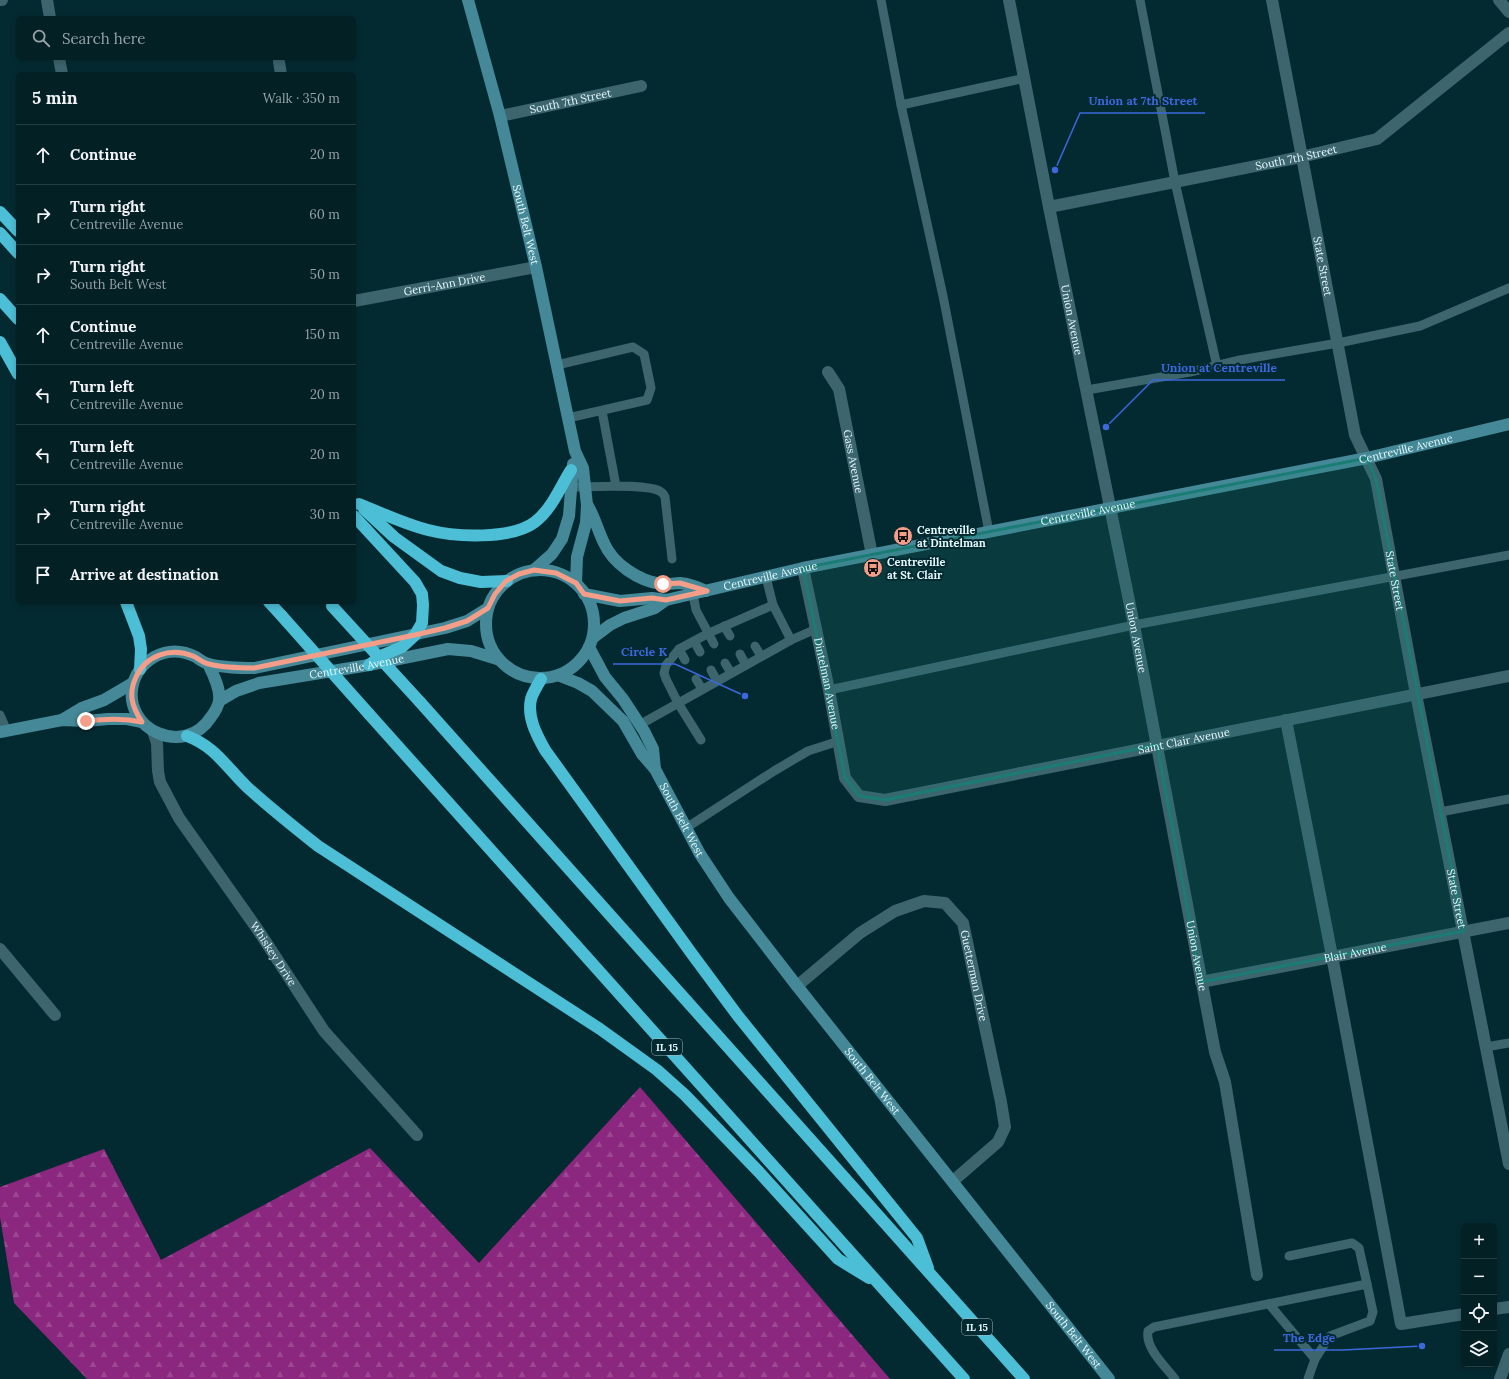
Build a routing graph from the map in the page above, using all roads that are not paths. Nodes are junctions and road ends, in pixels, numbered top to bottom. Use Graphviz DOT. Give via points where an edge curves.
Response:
graph roads {
  1 [pos="47,0"];
  2 [pos="468,0"];
  3 [pos="881,0"];
  4 [pos="1009,0"];
  5 [pos="1140,0"];
  6 [pos="1272,0"];
  7 [pos="1499,0"];
  8 [pos="1509,12"];
  9 [pos="50,16"];
  10 [pos="1509,33"];
  11 [pos="59,60"];
  12 [pos="62,72"];
  13 [pos="1025,78"];
  14 [pos="641,86"];
  15 [pos="901,104"];
  16 [pos="500,116"];
  17 [pos="1301,157"];
  18 [pos="1176,182"];
  19 [pos="1049,207"];
  20 [pos="0,212"];
  21 [pos="16,229"];
  22 [pos="0,233"];
  23 [pos="16,251"];
  24 [pos="536,267"];
  25 [pos="1509,288"];
  26 [pos="0,299"];
  27 [pos="356,301"];
  28 [pos="16,317"];
  29 [pos="0,342"];
  30 [pos="1338,343"];
  31 [pos="557,365"];
  32 [pos="1216,366"];
  33 [pos="16,370"];
  34 [pos="828,372"];
  35 [pos="1087,390"];
  36 [pos="602,410"];
  37 [pos="568,418"];
  38 [pos="1509,424"];
  39 [pos="575,451"];
  40 [pos="1366,458"];
  41 [pos="572,470"];
  42 [pos="616,486"];
  43 [pos="572,487"];
  44 [pos="586,487"];
  45 [pos="357,501"];
  46 [pos="587,505"];
  47 [pos="1110,508"];
  48 [pos="356,518"];
  49 [pos="989,532"];
  50 [pos="872,555"];
  51 [pos="1509,555"];
  52 [pos="672,559"];
  53 [pos="803,568"];
  54 [pos="534,570"];
  55 [pos="1394,576"];
  56 [pos="766,577"];
  57 [pos="506,581"];
  58 [pos="576,583"];
  59 [pos="707,591"];
  60 [pos="584,594"];
  61 [pos="693,594"];
  62 [pos="666,600"];
  63 [pos="127,604"];
  64 [pos="271,604"];
  65 [pos="330,604"];
  66 [pos="773,605"];
  67 [pos="488,608"];
  68 [pos="1134,625"];
  69 [pos="724,626"];
  70 [pos="816,629"];
  71 [pos="709,633"];
  72 [pos="415,635"];
  73 [pos="730,636"];
  74 [pos="791,640"];
  75 [pos="694,641"];
  76 [pos="591,642"];
  77 [pos="714,644"];
  78 [pos="755,646"];
  79 [pos="679,649"];
  80 [pos="700,652"];
  81 [pos="740,654"];
  82 [pos="761,656"];
  83 [pos="497,659"];
  84 [pos="685,660"];
  85 [pos="725,663"];
  86 [pos="208,664"];
  87 [pos="369,665"];
  88 [pos="746,665"];
  89 [pos="140,668"];
  90 [pos="711,670"];
  91 [pos="731,673"];
  92 [pos="560,676"];
  93 [pos="1509,676"];
  94 [pos="541,679"];
  95 [pos="696,679"];
  96 [pos="717,681"];
  97 [pos="133,683"];
  98 [pos="702,689"];
  99 [pos="829,690"];
  100 [pos="1416,694"];
  101 [pos="219,701"];
  102 [pos="678,703"];
  103 [pos="0,715"];
  104 [pos="62,720"];
  105 [pos="1286,720"];
  106 [pos="142,722"];
  107 [pos="641,724"];
  108 [pos="153,731"];
  109 [pos="3,732"];
  110 [pos="187,736"];
  111 [pos="174,737"];
  112 [pos="701,740"];
  113 [pos="839,742"];
  114 [pos="1157,745"];
  115 [pos="158,756"];
  116 [pos="655,769"];
  117 [pos="859,796"];
  118 [pos="1509,799"];
  119 [pos="1440,812"];
  120 [pos="686,828"];
  121 [pos="1509,923"];
  122 [pos="1464,931"];
  123 [pos="0,949"];
  124 [pos="1332,956"];
  125 [pos="1201,982"];
  126 [pos="797,986"];
  127 [pos="55,1015"];
  128 [pos="1509,1043"];
  129 [pos="1486,1048"];
  130 [pos="417,1135"];
  131 [pos="1509,1164"];
  132 [pos="953,1181"];
  133 [pos="1289,1256"];
  134 [pos="930,1274"];
  135 [pos="1257,1275"];
  136 [pos="1367,1284"];
  137 [pos="881,1286"];
  138 [pos="1269,1304"];
  139 [pos="1509,1307"];
  140 [pos="1497,1309"];
  141 [pos="1461,1314"];
  142 [pos="1509,1354"];
  143 [pos="1315,1359"];
  144 [pos="964,1379"];
  145 [pos="1024,1379"];
  146 [pos="1109,1379"];
  147 [pos="1175,1379"];
  148 [pos="1308,1379"];
  149 [pos="1500,1379"];
  1 -- 9 [label="street"];
  2 -- 16 [label="main road, South Belt West"];
  3 -- 15 [label="lane"];
  4 -- 13 [label="street, Union Avenue"];
  5 -- 18 [label="lane"];
  6 -- 17 [label="street, State Street"];
  7 -- 8 [label="street"];
  10 -- 17 [label="street, South 7th Street" via="1377,139"];
  11 -- 12 [label="street"];
  13 -- 15 [label="lane"];
  13 -- 19 [label="street, Union Avenue"];
  14 -- 16 [label="street, South 7th Street"];
  15 -- 49 [label="lane" via="944,296"];
  16 -- 24 [label="main road, South Belt West"];
  17 -- 18 [label="street, South 7th Street"];
  17 -- 30 [label="street, State Street"];
  18 -- 19 [label="street, South 7th Street"];
  18 -- 32 [label="lane"];
  19 -- 35 [label="street, Union Avenue"];
  20 -- 21 [label="highway"];
  22 -- 23 [label="highway"];
  24 -- 27 [label="street, Gerri-Ann Drive"];
  24 -- 31 [label="main road, South Belt West"];
  25 -- 30 [label="lane" via="1420,326"];
  26 -- 28 [label="highway"];
  29 -- 33 [label="highway"];
  30 -- 32 [label="lane"];
  30 -- 40 [label="street, State Street" via="1355,435"];
  31 -- 36 [label="lane" via="633,347 644,354 651,388 647,400"];
  31 -- 37 [label="main road, South Belt West"];
  32 -- 35 [label="lane"];
  34 -- 50 [label="street, Gass Avenue" via="839,389"];
  35 -- 47 [label="street, Union Avenue"];
  36 -- 37 [label="lane"];
  36 -- 42 [label="lane"];
  37 -- 39 [label="main road, South Belt West"];
  38 -- 40 [label="main road, Centreville Avenue"];
  39 -- 41 [label="main road, South Belt West"];
  39 -- 44 [label="main road, South Belt West" via="583,468"];
  40 -- 47 [label="main road, Centreville Avenue"];
  40 -- 55 [label="street, State Street" via="1376,479"];
  41 -- 43 [label="main road, South Belt West"];
  41 -- 45 [label="highway" via="549,506 535,522 514,532 495,535 459,535 428,530 402,522"];
  42 -- 44 [label="lane"];
  42 -- 52 [label="lane" via="653,488 665,497"];
  43 -- 44 [label="lane"];
  43 -- 54 [label="main road, South Belt West" via="569,516 562,539 552,554"];
  44 -- 46 [label="main road, South Belt West"];
  45 -- 57 [label="highway" via="394,537 441,571 481,582"];
  46 -- 58 [label="main road, South Belt West" via="586,523 577,557"];
  46 -- 59 [label="main road" via="604,544 620,564 631,572 653,582 680,583"];
  47 -- 49 [label="main road, Centreville Avenue"];
  47 -- 68 [label="street, Union Avenue"];
  48 -- 72 [label="highway" via="405,569 422,594 422,623"];
  49 -- 50 [label="main road, Centreville Avenue"];
  50 -- 53 [label="main road, Centreville Avenue"];
  51 -- 55 [label="lane"];
  53 -- 56 [label="main road, Centreville Avenue"];
  53 -- 70 [label="street, Dintelman Avenue"];
  54 -- 57 [label="main road, South Belt West"];
  54 -- 58 [label="main road, South Belt West" via="556,573"];
  55 -- 68 [label="lane"];
  55 -- 100 [label="street, State Street"];
  56 -- 59 [label="main road, Centreville Avenue"];
  56 -- 66 [label="lane"];
  57 -- 67 [label="main road, South Belt West"];
  58 -- 60 [label="main road, South Belt West"];
  59 -- 61 [label="main road, Centreville Avenue"];
  60 -- 62 [label="main road, Centreville Avenue" via="620,601 652,598"];
  60 -- 76 [label="main road, South Belt West" via="594,616"];
  61 -- 62 [label="main road, Centreville Avenue"];
  61 -- 71 [label="lane" via="696,610"];
  62 -- 76 [label="main road, Centreville Avenue" via="655,608 610,625"];
  63 -- 89 [label="highway" via="139,636"];
  64 -- 137 [label="highway, IL 15, bridge"];
  65 -- 134 [label="highway, IL 15, bridge"];
  66 -- 69 [label="lane" via="743,623"];
  66 -- 74 [label="lane"];
  67 -- 72 [label="main road, Centreville Avenue" via="467,621"];
  67 -- 83 [label="main road, South Belt West" via="485,626 489,643"];
  68 -- 99 [label="lane"];
  68 -- 114 [label="street, Union Avenue"];
  69 -- 71 [label="lane"];
  69 -- 73 [label="lane"];
  70 -- 74 [label="lane"];
  70 -- 99 [label="street, Dintelman Avenue"];
  71 -- 75 [label="lane"];
  71 -- 77 [label="lane"];
  72 -- 86 [label="main road, Centreville Avenue" via="254,668"];
  72 -- 87 [label="highway" via="402,647 383,655"];
  74 -- 82 [label="lane"];
  75 -- 79 [label="lane"];
  75 -- 80 [label="lane"];
  76 -- 92 [label="main road, South Belt West" via="577,664"];
  76 -- 107 [label="main road, South Belt West" via="605,677"];
  78 -- 82 [label="lane"];
  79 -- 84 [label="lane"];
  79 -- 102 [label="lane" via="666,665 664,673"];
  81 -- 88 [label="lane"];
  82 -- 88 [label="lane"];
  83 -- 87 [label="main road, Centreville Avenue" via="471,651 448,649"];
  83 -- 94 [label="main road, South Belt West" via="516,673"];
  85 -- 91 [label="lane"];
  86 -- 89 [label="main road, Centreville Avenue" via="194,656 179,652 164,653 150,659"];
  86 -- 101 [label="main road" via="217,682"];
  87 -- 101 [label="main road, Centreville Avenue" via="259,683 236,691"];
  88 -- 91 [label="lane"];
  89 -- 97 [label="main road, Centreville Avenue"];
  90 -- 96 [label="lane"];
  91 -- 96 [label="lane"];
  92 -- 94 [label="main road, South Belt West"];
  92 -- 116 [label="main road, South Belt West" via="592,691 610,707 623,721 642,754"];
  93 -- 100 [label="street, Saint Clair Avenue"];
  94 -- 134 [label="highway" via="530,708 532,723 545,750 738,1016 916,1238"];
  95 -- 98 [label="lane"];
  96 -- 98 [label="lane"];
  97 -- 104 [label="main road"];
  97 -- 106 [label="main road, Centreville Avenue" via="134,710"];
  98 -- 102 [label="lane"];
  99 -- 113 [label="street, Dintelman Avenue"];
  100 -- 105 [label="street, Saint Clair Avenue"];
  100 -- 119 [label="street, State Street"];
  101 -- 110 [label="main road, Centreville Avenue" via="207,724"];
  102 -- 107 [label="lane"];
  102 -- 112 [label="lane"];
  103 -- 109 [label="lane"];
  104 -- 106 [label="main road" via="86,721 108,718"];
  104 -- 109 [label="main road"];
  105 -- 114 [label="street, Saint Clair Avenue"];
  105 -- 124 [label="street"];
  106 -- 108 [label="main road, Centreville Avenue"];
  107 -- 116 [label="main road, South Belt West" via="652,748"];
  108 -- 111 [label="main road, Centreville Avenue"];
  108 -- 115 [label="street, Whiskey Drive"];
  110 -- 111 [label="main road, Centreville Avenue"];
  110 -- 137 [label="highway" via="210,747 246,786 318,846 600,1029 656,1070 685,1095 838,1259"];
  111 -- 115 [label="street" via="164,745"];
  113 -- 117 [label="street, Dintelman Avenue" via="845,778"];
  113 -- 120 [label="lane" via="808,751 774,770"];
  114 -- 117 [label="street, Saint Clair Avenue" via="885,800"];
  114 -- 125 [label="street, Union Avenue"];
  115 -- 130 [label="street, Whiskey Drive" via="160,782 179,818 258,930 324,1031"];
  116 -- 120 [label="main road, South Belt West"];
  118 -- 119 [label="lane"];
  119 -- 122 [label="street, State Street"];
  120 -- 126 [label="main road, South Belt West" via="729,898"];
  121 -- 122 [label="street, Blair Avenue"];
  122 -- 124 [label="street, Blair Avenue"];
  122 -- 129 [label="street, State Street"];
  123 -- 127 [label="street"];
  124 -- 125 [label="street, Blair Avenue"];
  124 -- 141 [label="street" via="1401,1324"];
  125 -- 135 [label="street, Union Avenue" via="1215,1052 1225,1082"];
  126 -- 132 [label="main road, South Belt West"];
  126 -- 132 [label="street, Guetterman Drive" via="860,933 895,911 924,902 945,903 963,923 1005,1127 998,1142"];
  128 -- 129 [label="lane"];
  129 -- 131 [label="street, State Street"];
  132 -- 146 [label="main road, South Belt West"];
  133 -- 136 [label="lane" via="1352,1243 1360,1248"];
  134 -- 145 [label="highway, IL 15"];
  136 -- 138 [label="lane"];
  136 -- 143 [label="lane" via="1373,1312 1370,1321 1330,1336"];
  137 -- 144 [label="highway, IL 15"];
  138 -- 143 [label="lane"];
  138 -- 147 [label="lane" via="1154,1327 1148,1331 1149,1346"];
  139 -- 140 [label="street"];
  142 -- 149 [label="street"];
  143 -- 148 [label="lane"];
}
